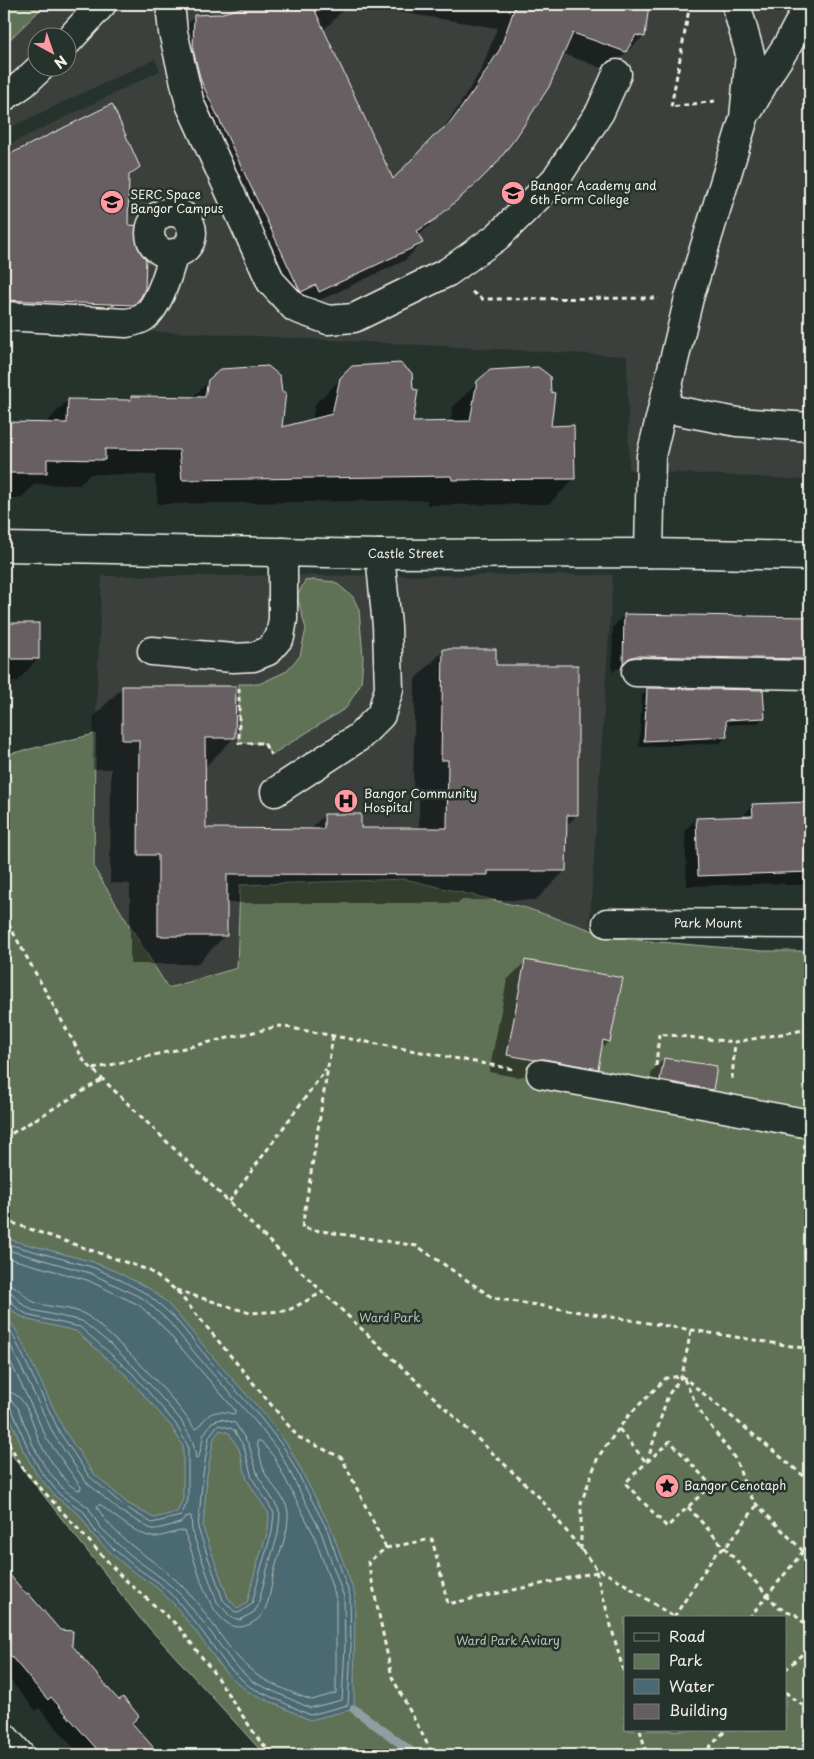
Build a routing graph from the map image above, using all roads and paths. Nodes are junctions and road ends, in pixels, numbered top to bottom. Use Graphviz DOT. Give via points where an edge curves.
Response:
graph roads {
  1 [pos="102,4"];
  2 [pos="170,4"];
  3 [pos="690,4"];
  4 [pos="736,4"];
  5 [pos="809,4"];
  6 [pos="78,31"];
  7 [pos="617,74"];
  8 [pos="29,78"];
  9 [pos="4,97"];
  10 [pos="745,108"];
  11 [pos="174,253"];
  12 [pos="448,272"];
  13 [pos="689,298"];
  14 [pos="4,316"];
  15 [pos="662,408"];
  16 [pos="810,427"];
  17 [pos="4,547"];
  18 [pos="283,552"];
  19 [pos="649,553"];
  20 [pos="380,554"];
  21 [pos="810,556"];
  22 [pos="152,651"];
  23 [pos="233,658"];
  24 [pos="636,672"];
  25 [pos="810,675"];
  26 [pos="270,755"];
  27 [pos="275,792"];
  28 [pos="4,916"];
  29 [pos="607,923"];
  30 [pos="810,924"];
  31 [pos="810,1029"];
  32 [pos="333,1036"];
  33 [pos="735,1042"];
  34 [pos="328,1068"];
  35 [pos="93,1069"];
  36 [pos="541,1074"];
  37 [pos="103,1079"];
  38 [pos="652,1095"];
  39 [pos="729,1109"];
  40 [pos="810,1124"];
  41 [pos="4,1138"];
  42 [pos="229,1202"];
  43 [pos="4,1220"];
  44 [pos="176,1290"];
  45 [pos="322,1292"];
  46 [pos="691,1330"];
  47 [pos="810,1349"];
  48 [pos="682,1376"];
  49 [pos="619,1429"];
  50 [pos="4,1435"];
  51 [pos="647,1462"];
  52 [pos="810,1480"];
  53 [pos="757,1505"];
  54 [pos="688,1507"];
  55 [pos="810,1543"];
  56 [pos="726,1547"];
  57 [pos="386,1548"];
  58 [pos="581,1550"];
  59 [pos="803,1551"];
  60 [pos="596,1570"];
  61 [pos="768,1594"];
  62 [pos="672,1616"];
  63 [pos="675,1616"];
  64 [pos="750,1616"];
  65 [pos="810,1629"];
  66 [pos="810,1647"];
  67 [pos="786,1669"];
  68 [pos="624,1673"];
  69 [pos="786,1693"];
  70 [pos="810,1710"];
  71 [pos="641,1732"];
  72 [pos="724,1732"];
  73 [pos="4,1737"];
  74 [pos="20,1755"];
  75 [pos="276,1755"];
  76 [pos="440,1755"];
  77 [pos="647,1755"];
  78 [pos="702,1755"];
  1 -- 6 [label="street"];
  2 -- 12 [label="street" via="173,32 190,104 271,282 295,308 328,320 354,318"];
  3 -- 10 [label="path" via="671,107"];
  4 -- 10 [label="street" via="750,54"];
  5 -- 10 [label="street" via="788,44"];
  7 -- 12 [label="street" via="600,112 555,180 498,237"];
  8 -- 9 [label="street"];
  10 -- 13 [label="street"];
  11 -- 14 [label="street" via="152,310 142,319 126,324"];
  12 -- 13 [label="path" via="482,299"];
  13 -- 15 [label="street"];
  15 -- 16 [label="street" via="738,422"];
  15 -- 19 [label="street" via="651,456"];
  17 -- 18 [label="street, Castle Street"];
  18 -- 20 [label="street, Castle Street"];
  18 -- 23 [label="street" via="280,636 268,651 253,657"];
  19 -- 20 [label="street, Castle Street"];
  19 -- 21 [label="street, Castle Street"];
  20 -- 27 [label="street" via="389,689 381,715 359,737"];
  22 -- 23 [label="street"];
  23 -- 26 [label="path" via="239,684 239,743 264,742"];
  24 -- 25 [label="street"];
  28 -- 35 [label="path" via="84,1061"];
  29 -- 30 [label="street, Park Mount"];
  31 -- 33 [label="path"];
  32 -- 34 [label="path"];
  32 -- 35 [label="path" via="280,1026"];
  32 -- 36 [label="path"];
  33 -- 38 [label="path" via="659,1034"];
  33 -- 39 [label="path"];
  34 -- 42 [label="path"];
  34 -- 46 [label="path" via="302,1228 417,1246 493,1298"];
  35 -- 37 [label="path"];
  36 -- 38 [label="street"];
  37 -- 41 [label="path"];
  37 -- 42 [label="path"];
  38 -- 39 [label="street"];
  39 -- 40 [label="street"];
  42 -- 45 [label="path"];
  43 -- 44 [label="path" via="148,1270"];
  44 -- 45 [label="path" via="250,1313 287,1311"];
  44 -- 57 [label="path" via="298,1437 342,1458"];
  45 -- 58 [label="path" via="540,1498"];
  46 -- 47 [label="path"];
  46 -- 48 [label="path"];
  48 -- 49 [label="path" via="666,1378"];
  48 -- 51 [label="path" via="668,1395"];
  48 -- 52 [label="path"];
  48 -- 53 [label="path" via="700,1412 736,1460 747,1491"];
  49 -- 51 [label="path"];
  49 -- 58 [label="path" via="598,1457 581,1503"];
  50 -- 75 [label="path" via="24,1470 122,1578 178,1626 261,1743"];
  51 -- 54 [label="path" via="625,1483 667,1527"];
  51 -- 54 [label="path" via="670,1441 711,1485"];
  53 -- 56 [label="path"];
  53 -- 59 [label="path"];
  54 -- 56 [label="path"];
  55 -- 59 [label="path"];
  56 -- 61 [label="path"];
  56 -- 63 [label="path" via="716,1553"];
  57 -- 60 [label="path" via="432,1539 448,1604"];
  57 -- 76 [label="path" via="368,1562 392,1677 430,1748"];
  58 -- 60 [label="path"];
  59 -- 61 [label="path"];
  60 -- 62 [label="path" via="620,1581"];
  60 -- 68 [label="path"];
  61 -- 64 [label="path"];
  61 -- 65 [label="path" via="779,1608 795,1614"];
  66 -- 67 [label="path"];
  69 -- 70 [label="path"];
  71 -- 77 [label="path"];
  72 -- 78 [label="path"];
  73 -- 74 [label="street"];
}
